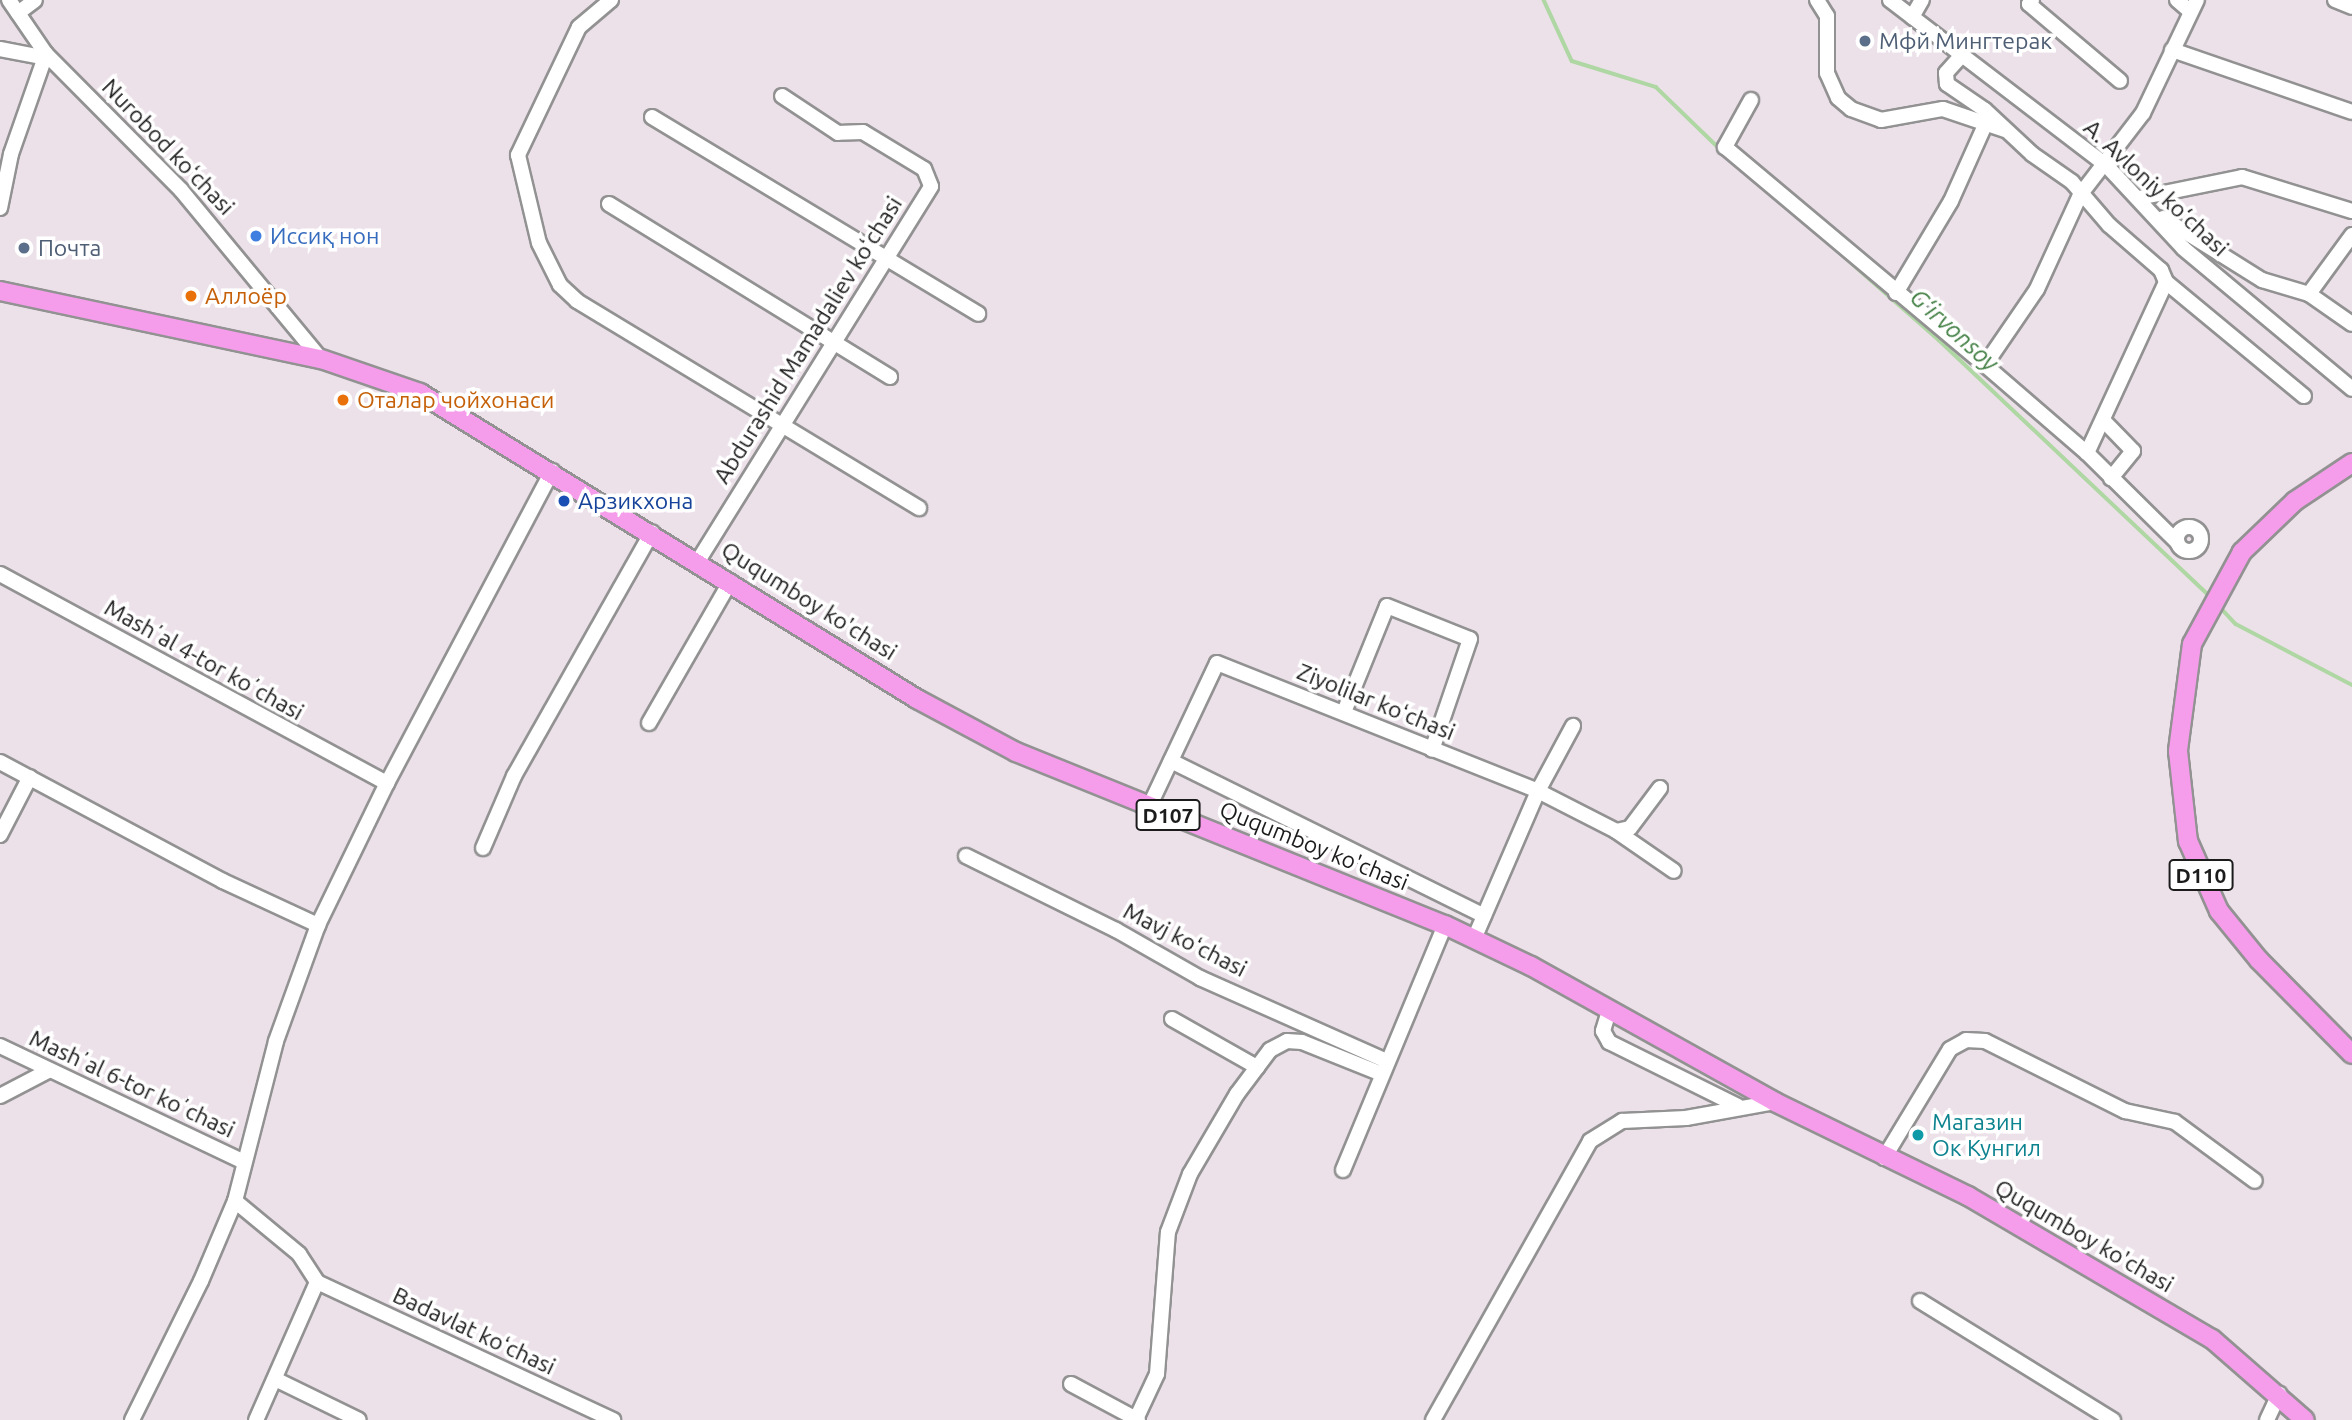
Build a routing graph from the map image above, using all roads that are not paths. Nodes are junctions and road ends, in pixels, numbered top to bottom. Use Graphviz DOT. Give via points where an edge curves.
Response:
graph roads {
  1 [pos="9,0"];
  2 [pos="35,0"];
  3 [pos="611,0"];
  4 [pos="1817,0"];
  5 [pos="1890,0"];
  6 [pos="1922,0"];
  7 [pos="2177,0"];
  8 [pos="2335,0"];
  9 [pos="2028,1"];
  10 [pos="2194,6"];
  11 [pos="2352,7"];
  12 [pos="18,13"];
  13 [pos="1912,17"];
  14 [pos="0,49"];
  15 [pos="2172,50"];
  16 [pos="44,55"];
  17 [pos="1962,55"];
  18 [pos="2120,81"];
  19 [pos="782,96"];
  20 [pos="1751,100"];
  21 [pos="2352,112"];
  22 [pos="652,117"];
  23 [pos="1985,125"];
  24 [pos="2007,130"];
  25 [pos="6,153"];
  26 [pos="2106,164"];
  27 [pos="2080,195"];
  28 [pos="2139,198"];
  29 [pos="608,204"];
  30 [pos="0,208"];
  31 [pos="2352,211"];
  32 [pos="2151,212"];
  33 [pos="2352,235"];
  34 [pos="884,257"];
  35 [pos="2166,282"];
  36 [pos="0,291"];
  37 [pos="1896,293"];
  38 [pos="2309,293"];
  39 [pos="978,314"];
  40 [pos="2352,324"];
  41 [pos="832,342"];
  42 [pos="321,359"];
  43 [pos="1985,365"];
  44 [pos="890,377"];
  45 [pos="2352,390"];
  46 [pos="2304,396"];
  47 [pos="2103,420"];
  48 [pos="782,426"];
  49 [pos="2087,453"];
  50 [pos="2352,463"];
  51 [pos="552,471"];
  52 [pos="2111,478"];
  53 [pos="919,508"];
  54 [pos="652,532"];
  55 [pos="2177,542"];
  56 [pos="698,561"];
  57 [pos="0,574"];
  58 [pos="730,582"];
  59 [pos="1344,712"];
  60 [pos="649,723"];
  61 [pos="1573,726"];
  62 [pos="1432,750"];
  63 [pos="1171,761"];
  64 [pos="0,762"];
  65 [pos="30,777"];
  66 [pos="387,783"];
  67 [pos="1660,788"];
  68 [pos="1538,791"];
  69 [pos="1149,807"];
  70 [pos="1616,831"];
  71 [pos="0,835"];
  72 [pos="483,848"];
  73 [pos="966,856"];
  74 [pos="1674,871"];
  75 [pos="1484,916"];
  76 [pos="318,925"];
  77 [pos="1445,925"];
  78 [pos="1474,939"];
  79 [pos="1609,1011"];
  80 [pos="1172,1019"];
  81 [pos="0,1046"];
  82 [pos="2352,1054"];
  83 [pos="1257,1067"];
  84 [pos="1384,1068"];
  85 [pos="48,1071"];
  86 [pos="0,1096"];
  87 [pos="1775,1102"];
  88 [pos="1738,1106"];
  89 [pos="1884,1158"];
  90 [pos="244,1162"];
  91 [pos="1343,1170"];
  92 [pos="2255,1181"];
  93 [pos="235,1200"];
  94 [pos="317,1282"];
  95 [pos="1920,1301"];
  96 [pos="275,1379"];
  97 [pos="1071,1384"];
  98 [pos="2278,1394"];
  99 [pos="1137,1419"];
  100 [pos="131,1420"];
  101 [pos="256,1420"];
  102 [pos="359,1420"];
  103 [pos="612,1420"];
  104 [pos="1433,1420"];
  105 [pos="2113,1420"];
  106 [pos="2267,1420"];
  107 [pos="2305,1420"];
  1 -- 12 [label="street, Nurobod koʻchasi"];
  2 -- 12 [label="street"];
  3 -- 48 [label="street" via="579,27 518,155 539,243 560,285 577,301"];
  4 -- 23 [label="street" via="1827,16 1827,74 1843,103 1881,120 1943,108"];
  5 -- 13 [label="street, A. Avloniy ko‘chasi"];
  6 -- 13 [label="street"];
  7 -- 10 [label="street"];
  8 -- 11 [label="street"];
  9 -- 18 [label="street"];
  10 -- 15 [label="street"];
  12 -- 16 [label="street, Nurobod koʻchasi"];
  13 -- 17 [label="street, A. Avloniy ko‘chasi"];
  14 -- 16 [label="street"];
  15 -- 21 [label="street"];
  15 -- 26 [label="street" via="2143,113"];
  16 -- 25 [label="street"];
  16 -- 42 [label="street, Nurobod koʻchasi" via="181,190"];
  17 -- 24 [label="street" via="1946,73 1945,82"];
  17 -- 26 [label="street, A. Avloniy ko‘chasi"];
  19 -- 34 [label="street, Abdurashid Mamadaliev koʻchasi" via="838,133 863,132 924,169 930,178 931,186"];
  20 -- 37 [label="street" via="1725,147"];
  22 -- 34 [label="street"];
  23 -- 24 [label="street"];
  23 -- 37 [label="street" via="1951,201"];
  24 -- 27 [label="street" via="2072,182"];
  25 -- 30 [label="street"];
  26 -- 27 [label="street"];
  26 -- 28 [label="street, A. Avloniy ko‘chasi"];
  27 -- 35 [label="street" via="2161,270"];
  27 -- 43 [label="street" via="2037,289"];
  28 -- 31 [label="street" via="2242,177"];
  28 -- 32 [label="street, A. Avloniy ko‘chasi"];
  29 -- 41 [label="street"];
  32 -- 38 [label="street" via="2262,280"];
  32 -- 45 [label="street, A. Avloniy ko‘chasi" via="2183,248"];
  33 -- 38 [label="street"];
  34 -- 39 [label="street"];
  34 -- 41 [label="street, Abdurashid Mamadaliev koʻchasi"];
  35 -- 46 [label="street"];
  35 -- 47 [label="street"];
  36 -- 42 [label="main road, Ququmboy ko'chasi / D107"];
  37 -- 43 [label="street"];
  38 -- 40 [label="street"];
  41 -- 44 [label="street"];
  41 -- 48 [label="street, Abdurashid Mamadaliev koʻchasi"];
  42 -- 51 [label="main road, Ququmboy ko'chasi / D107" via="421,393"];
  43 -- 49 [label="street"];
  47 -- 49 [label="street"];
  47 -- 52 [label="street" via="2133,451"];
  48 -- 53 [label="street"];
  48 -- 56 [label="street, Abdurashid Mamadaliev koʻchasi"];
  49 -- 52 [label="street"];
  50 -- 82 [label="main road, D110" via="2295,501 2242,552 2192,644 2178,751 2180,805 2193,858 2219,911 2247,947"];
  51 -- 54 [label="main road, Ququmboy ko'chasi / D107"];
  51 -- 66 [label="street"];
  52 -- 55 [label="street"];
  54 -- 56 [label="main road, Ququmboy ko'chasi / D107"];
  54 -- 72 [label="street" via="514,776"];
  56 -- 58 [label="main road, Ququmboy ko'chasi / D107"];
  57 -- 66 [label="street, Mashʼal 4-tor koʼchasi"];
  58 -- 60 [label="street"];
  58 -- 69 [label="main road, Ququmboy ko'chasi / D107" via="930,706 1016,752"];
  59 -- 62 [label="street, Ziyolilar koʻchasi"];
  59 -- 62 [label="street" via="1387,606 1469,639"];
  59 -- 63 [label="street, Ziyolilar koʻchasi" via="1217,663"];
  61 -- 68 [label="street"];
  62 -- 68 [label="street, Ziyolilar koʻchasi"];
  63 -- 69 [label="street"];
  63 -- 75 [label="street"];
  64 -- 65 [label="street"];
  65 -- 71 [label="street"];
  65 -- 76 [label="street" via="223,881"];
  66 -- 76 [label="street"];
  67 -- 70 [label="street" via="1630,828"];
  68 -- 70 [label="street, Ziyolilar koʻchasi"];
  68 -- 75 [label="street"];
  69 -- 77 [label="main road, Ququmboy ko'chasi / D107"];
  70 -- 74 [label="street, Ziyolilar koʻchasi"];
  73 -- 84 [label="street, Mavj koʻchasi"];
  75 -- 78 [label="street"];
  76 -- 90 [label="street" via="276,1041"];
  77 -- 78 [label="main road, Ququmboy ko'chasi / D107"];
  77 -- 84 [label="street"];
  78 -- 79 [label="main road, Ququmboy ko'chasi / D107"];
  79 -- 87 [label="main road, Ququmboy ko'chasi / D107"];
  79 -- 88 [label="street" via="1603,1031 1636,1065"];
  80 -- 83 [label="street"];
  81 -- 85 [label="street, Mashʼal 6-tor koʼchasi"];
  83 -- 84 [label="street" via="1277,1045 1294,1041"];
  83 -- 99 [label="street" via="1190,1174 1166,1245 1157,1374"];
  84 -- 91 [label="street"];
  85 -- 86 [label="street"];
  85 -- 90 [label="street, Mashʼal 6-tor koʼchasi"];
  87 -- 88 [label="street"];
  87 -- 89 [label="main road, Ququmboy ko'chasi / D107"];
  88 -- 104 [label="street" via="1686,1118 1622,1121 1590,1141"];
  89 -- 92 [label="street" via="1950,1049 1966,1040 1985,1041 2125,1111 2175,1122"];
  89 -- 98 [label="main road, Ququmboy ko'chasi / D107" via="1968,1196 2212,1339"];
  90 -- 93 [label="street"];
  93 -- 94 [label="street" via="299,1254"];
  93 -- 100 [label="street" via="201,1281"];
  94 -- 96 [label="street"];
  94 -- 103 [label="street, Badavlat koʻchasi"];
  95 -- 105 [label="street"];
  96 -- 101 [label="street"];
  96 -- 102 [label="street"];
  97 -- 99 [label="street"];
  98 -- 106 [label="street"];
  98 -- 107 [label="main road, Ququmboy ko'chasi / D107"];
}
